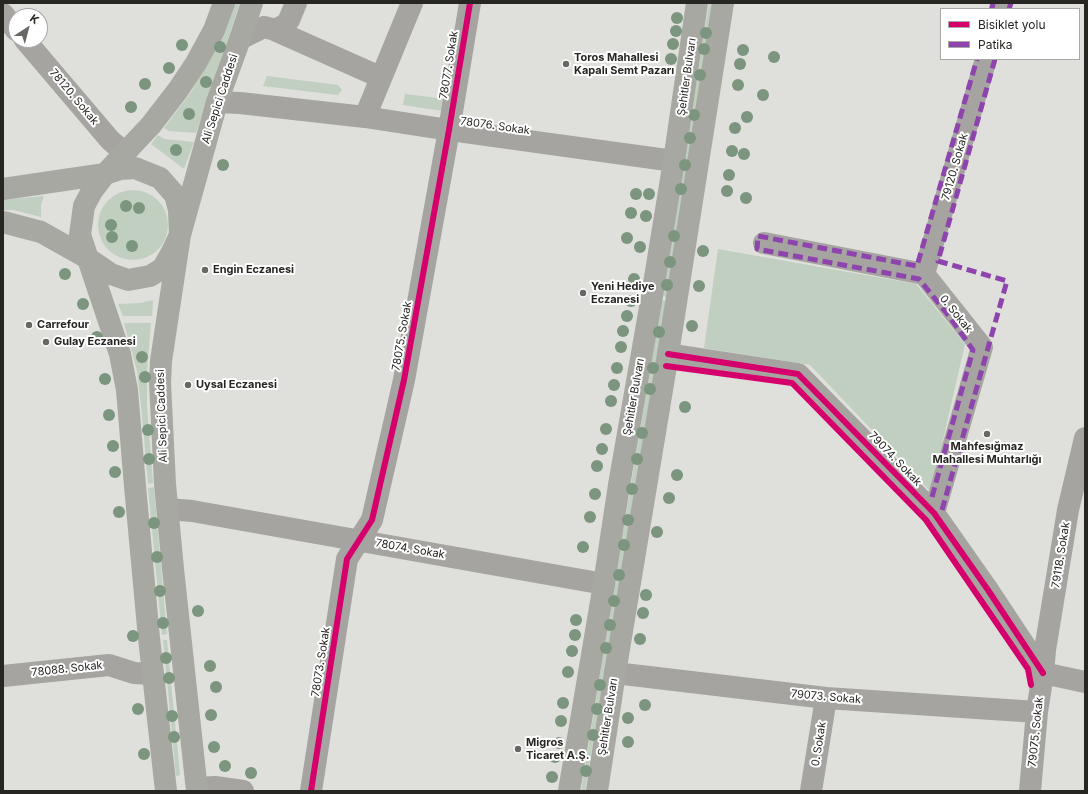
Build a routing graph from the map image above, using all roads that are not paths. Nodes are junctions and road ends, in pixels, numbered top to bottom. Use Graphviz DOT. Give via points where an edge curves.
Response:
graph roads {
  1 [pos="224,3"];
  2 [pos="252,3"];
  3 [pos="296,3"];
  4 [pos="412,3"];
  5 [pos="470,3"];
  6 [pos="697,3"];
  7 [pos="723,3"];
  8 [pos="272,29"];
  9 [pos="240,39"];
  10 [pos="32,48"];
  11 [pos="986,60"];
  12 [pos="380,77"];
  13 [pos="217,102"];
  14 [pos="365,117"];
  15 [pos="449,130"];
  16 [pos="125,153"];
  17 [pos="674,161"];
  18 [pos="105,174"];
  19 [pos="3,189"];
  20 [pos="3,222"];
  21 [pos="180,235"];
  22 [pos="764,243"];
  23 [pos="89,259"];
  24 [pos="924,274"];
  25 [pos="668,354"];
  26 [pos="1085,438"];
  27 [pos="168,510"];
  28 [pos="1076,510"];
  29 [pos="934,513"];
  30 [pos="359,540"];
  31 [pos="604,584"];
  32 [pos="615,673"];
  33 [pos="1043,673"];
  34 [pos="153,674"];
  35 [pos="3,676"];
  36 [pos="1085,682"];
  37 [pos="826,698"];
  38 [pos="1037,712"];
  39 [pos="197,790"];
  40 [pos="166,791"];
  41 [pos="243,791"];
  42 [pos="311,791"];
  43 [pos="570,791"];
  44 [pos="597,791"];
  45 [pos="811,791"];
  46 [pos="1030,791"];
  1 -- 16 [label="main road" via="214,30 196,63 152,125"];
  2 -- 9 [label="main road, Ali Sepici Caddesi"];
  3 -- 8 [label="street" via="286,24"];
  4 -- 12 [label="street"];
  5 -- 15 [label="street, 78077. Sokak"];
  6 -- 17 [label="main road, Şehitler Bulvarı"];
  7 -- 25 [label="main road, Şehitler Bulvarı"];
  8 -- 9 [label="street" via="264,27"];
  8 -- 12 [label="street"];
  9 -- 13 [label="main road, Ali Sepici Caddesi"];
  10 -- 16 [label="street, 78120. Sokak" via="110,140"];
  11 -- 24 [label="street, 79120. Sokak"];
  12 -- 14 [label="street"];
  13 -- 14 [label="street, 78076. Sokak"];
  13 -- 21 [label="main road, Ali Sepici Caddesi"];
  14 -- 15 [label="street, 78076. Sokak"];
  15 -- 17 [label="street, 78076. Sokak"];
  15 -- 30 [label="street, 78075. Sokak" via="404,380 372,520"];
  16 -- 18 [label="main road"];
  17 -- 31 [label="main road, Şehitler Bulvarı"];
  18 -- 19 [label="main road"];
  18 -- 21 [label="main road" via="135,168 160,178 175,195 179,210"];
  18 -- 23 [label="main road" via="84,206 80,235"];
  20 -- 23 [label="main road" via="41,232"];
  21 -- 23 [label="main road" via="163,268 150,276 128,280 111,274"];
  21 -- 27 [label="main road, Ali Sepici Caddesi" via="160,383"];
  22 -- 24 [label="street"];
  23 -- 34 [label="main road" via="120,354 127,390"];
  24 -- 29 [label="street, 0. Sokak" via="982,347"];
  25 -- 29 [label="street, 79074. Sokak" via="798,374"];
  25 -- 32 [label="main road, Şehitler Bulvarı"];
  26 -- 28 [label="street, 79118. Sokak"];
  27 -- 30 [label="street, 78074. Sokak" via="192,511"];
  27 -- 39 [label="main road, Ali Sepici Caddesi" via="172,569"];
  28 -- 33 [label="street, 79118. Sokak" via="1045,650"];
  29 -- 33 [label="street, 79074. Sokak"];
  30 -- 31 [label="street, 78074. Sokak"];
  30 -- 42 [label="street, 78073. Sokak" via="348,560"];
  31 -- 43 [label="main road, Şehitler Bulvarı"];
  32 -- 37 [label="street, 79073. Sokak"];
  32 -- 44 [label="main road, Şehitler Bulvarı"];
  33 -- 36 [label="street"];
  33 -- 38 [label="street, 79075. Sokak"];
  34 -- 35 [label="street, 78088. Sokak" via="134,673 109,665"];
  34 -- 40 [label="main road"];
  37 -- 38 [label="street, 79073. Sokak"];
  37 -- 45 [label="street, 0. Sokak"];
  38 -- 46 [label="street, 79075. Sokak"];
  39 -- 41 [label="street" via="215,787"];
}
